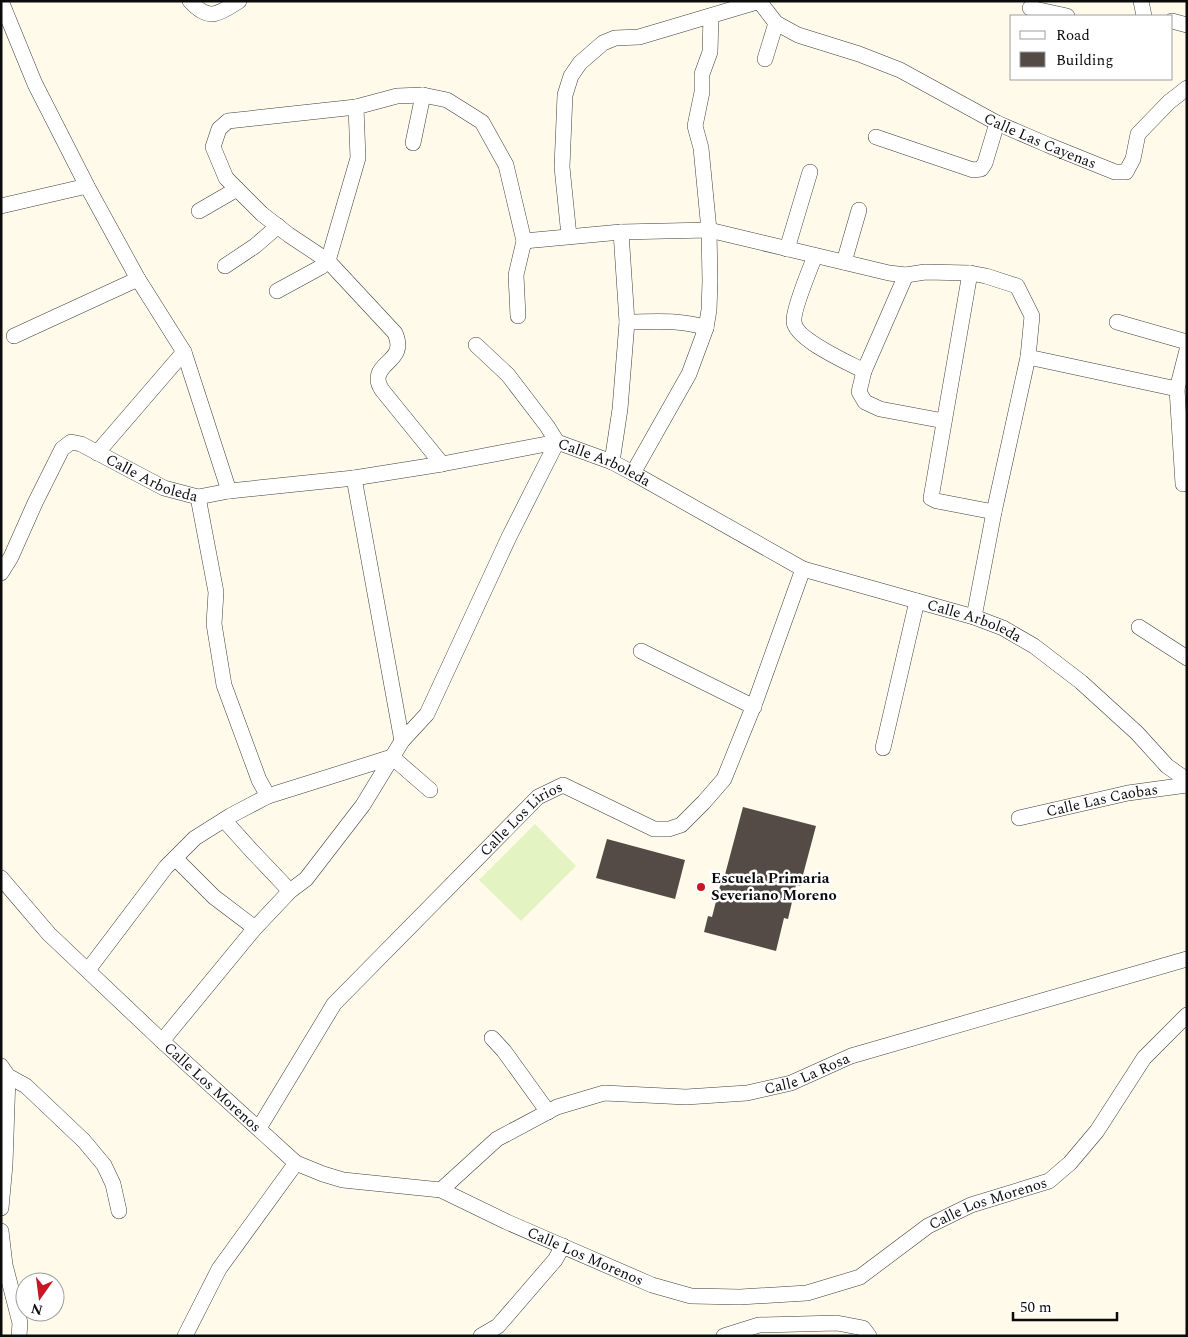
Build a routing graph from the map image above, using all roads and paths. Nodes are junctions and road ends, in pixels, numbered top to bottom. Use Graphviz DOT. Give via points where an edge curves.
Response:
graph roads {
  1 [pos="1,1"];
  2 [pos="190,1"];
  3 [pos="239,1"];
  4 [pos="760,1"];
  5 [pos="1141,1"];
  6 [pos="1030,8"];
  7 [pos="1062,15"];
  8 [pos="1144,15"];
  9 [pos="710,16"];
  10 [pos="776,22"];
  11 [pos="765,59"];
  12 [pos="1187,88"];
  13 [pos="423,95"];
  14 [pos="356,107"];
  15 [pos="997,123"];
  16 [pos="876,137"];
  17 [pos="413,143"];
  18 [pos="810,172"];
  19 [pos="87,186"];
  20 [pos="237,189"];
  21 [pos="1,206"];
  22 [pos="859,210"];
  23 [pos="199,211"];
  24 [pos="278,226"];
  25 [pos="709,230"];
  26 [pos="621,232"];
  27 [pos="569,236"];
  28 [pos="524,241"];
  29 [pos="788,249"];
  30 [pos="815,256"];
  31 [pos="328,261"];
  32 [pos="844,262"];
  33 [pos="226,266"];
  34 [pos="970,273"];
  35 [pos="906,275"];
  36 [pos="138,279"];
  37 [pos="277,291"];
  38 [pos="518,316"];
  39 [pos="626,322"];
  40 [pos="1117,322"];
  41 [pos="706,328"];
  42 [pos="14,336"];
  43 [pos="1187,342"];
  44 [pos="476,345"];
  45 [pos="1187,350"];
  46 [pos="184,352"];
  47 [pos="1028,356"];
  48 [pos="864,371"];
  49 [pos="1177,390"];
  50 [pos="944,421"];
  51 [pos="557,442"];
  52 [pos="98,453"];
  53 [pos="612,462"];
  54 [pos="442,464"];
  55 [pos="633,473"];
  56 [pos="354,478"];
  57 [pos="1183,484"];
  58 [pos="229,491"];
  59 [pos="198,497"];
  60 [pos="994,512"];
  61 [pos="803,569"];
  62 [pos="1,573"];
  63 [pos="917,600"];
  64 [pos="974,616"];
  65 [pos="1139,627"];
  66 [pos="641,651"];
  67 [pos="1187,658"];
  68 [pos="754,707"];
  69 [pos="402,741"];
  70 [pos="883,748"];
  71 [pos="392,757"];
  72 [pos="1187,780"];
  73 [pos="1187,784"];
  74 [pos="430,790"];
  75 [pos="268,796"];
  76 [pos="1018,818"];
  77 [pos="224,820"];
  78 [pos="175,858"];
  79 [pos="1,878"];
  80 [pos="290,891"];
  81 [pos="255,928"];
  82 [pos="1187,960"];
  83 [pos="88,970"];
  84 [pos="1187,1015"];
  85 [pos="492,1038"];
  86 [pos="162,1041"];
  87 [pos="5,1071"];
  88 [pos="548,1112"];
  89 [pos="259,1128"];
  90 [pos="296,1163"];
  91 [pos="441,1190"];
  92 [pos="1,1208"];
  93 [pos="119,1211"];
  94 [pos="1,1231"];
  95 [pos="564,1246"];
  96 [pos="487,1334"];
  97 [pos="19,1336"];
  98 [pos="185,1336"];
  99 [pos="724,1336"];
  100 [pos="869,1336"];
  1 -- 19 [label="street" via="35,84"];
  2 -- 3 [label="street" via="204,14 218,14"];
  4 -- 9 [label="street"];
  4 -- 10 [label="street"];
  5 -- 8 [label="street"];
  6 -- 7 [label="street"];
  9 -- 25 [label="street" via="710,52 702,74 695,126 702,148"];
  9 -- 27 [label="street" via="639,37 615,38 580,62 571,76 565,95 562,167"];
  10 -- 11 [label="street"];
  10 -- 15 [label="street, Calle Las Cayenas" via="798,35 900,70"];
  12 -- 15 [label="street, Calle Las Cayenas" via="1138,134 1133,159 1126,172 1115,172"];
  13 -- 14 [label="street" via="397,96"];
  13 -- 17 [label="street"];
  13 -- 28 [label="street" via="447,100 482,122 506,165"];
  14 -- 20 [label="street" via="228,121 219,129 212,147 226,178"];
  14 -- 31 [label="street" via="358,158"];
  15 -- 16 [label="street" via="981,170"];
  18 -- 29 [label="street"];
  19 -- 21 [label="street"];
  19 -- 36 [label="street"];
  20 -- 23 [label="street"];
  20 -- 24 [label="street"];
  22 -- 32 [label="street"];
  24 -- 31 [label="street"];
  24 -- 33 [label="street"];
  25 -- 26 [label="street"];
  25 -- 29 [label="street"];
  25 -- 41 [label="street" via="710,300"];
  26 -- 27 [label="street"];
  26 -- 39 [label="street"];
  27 -- 28 [label="street"];
  28 -- 38 [label="street" via="516,275"];
  29 -- 30 [label="street"];
  30 -- 32 [label="street"];
  30 -- 48 [label="street" via="797,306 794,322 797,331 810,342"];
  31 -- 37 [label="street"];
  31 -- 54 [label="street" via="395,333 399,342 396,352 379,373 377,381"];
  32 -- 35 [label="street"];
  34 -- 35 [label="street"];
  34 -- 47 [label="street" via="1018,286 1032,316"];
  34 -- 50 [label="street"];
  35 -- 48 [label="street"];
  36 -- 42 [label="street"];
  36 -- 46 [label="street"];
  39 -- 41 [label="street" via="692,323"];
  39 -- 53 [label="street" via="620,409"];
  40 -- 43 [label="street"];
  41 -- 55 [label="street" via="689,374"];
  44 -- 51 [label="street" via="508,375"];
  45 -- 49 [label="street"];
  46 -- 52 [label="street"];
  46 -- 58 [label="street"];
  47 -- 49 [label="street"];
  47 -- 60 [label="street"];
  48 -- 50 [label="street" via="858,392 865,402 880,409"];
  49 -- 57 [label="street"];
  50 -- 60 [label="street" via="931,498"];
  51 -- 53 [label="street, Calle Arboleda"];
  51 -- 54 [label="street, Calle Arboleda"];
  51 -- 69 [label="street" via="427,714"];
  52 -- 59 [label="street, Calle Arboleda" via="164,488"];
  52 -- 62 [label="street, Calle Arboleda" via="71,442 62,449"];
  53 -- 55 [label="street, Calle Arboleda"];
  54 -- 56 [label="street, Calle Arboleda"];
  55 -- 61 [label="street, Calle Arboleda"];
  56 -- 58 [label="street, Calle Arboleda"];
  56 -- 69 [label="street"];
  58 -- 59 [label="street, Calle Arboleda"];
  59 -- 75 [label="street" via="216,592 214,624 224,684 259,780"];
  60 -- 64 [label="street"];
  61 -- 63 [label="street, Calle Arboleda"];
  61 -- 68 [label="street, Calle Los Lirios"];
  63 -- 64 [label="street, Calle Arboleda"];
  63 -- 70 [label="street"];
  64 -- 72 [label="street, Calle Arboleda" via="1034,646 1081,682 1137,733 1167,766"];
  65 -- 67 [label="street"];
  66 -- 68 [label="street"];
  68 -- 89 [label="street, Calle Los Lirios" via="724,779 681,824 669,829 654,828 563,785 538,797 334,1004"];
  69 -- 71 [label="street"];
  71 -- 74 [label="street"];
  71 -- 75 [label="street"];
  71 -- 80 [label="street" via="351,820 306,879"];
  73 -- 76 [label="street, Calle Las Caobas" via="1128,793"];
  75 -- 77 [label="street"];
  77 -- 78 [label="street" via="195,838"];
  77 -- 80 [label="street"];
  78 -- 81 [label="street" via="214,897"];
  78 -- 83 [label="street"];
  79 -- 83 [label="street, Calle Los Morenos" via="49,934"];
  80 -- 81 [label="street"];
  81 -- 86 [label="street"];
  82 -- 88 [label="street, Calle La Rosa" via="851,1056 791,1083 747,1093 686,1098 604,1093"];
  83 -- 86 [label="street, Calle Los Morenos"];
  84 -- 95 [label="street, Calle Los Morenos" via="1144,1058 1097,1131 1070,1163 1049,1181 971,1205 928,1226 860,1277 807,1293 691,1296 652,1285"];
  85 -- 88 [label="street"];
  86 -- 89 [label="street, Calle Los Morenos"];
  87 -- 92 [label="street" via="5,1165"];
  87 -- 93 [label="street" via="26,1086 104,1165 113,1184"];
  88 -- 91 [label="street, Calle La Rosa" via="497,1139"];
  89 -- 90 [label="street, Calle Los Morenos"];
  90 -- 91 [label="street, Calle Los Morenos" via="343,1180"];
  90 -- 98 [label="street" via="219,1269"];
  91 -- 95 [label="street, Calle Los Morenos"];
  94 -- 97 [label="street" via="5,1265 20,1323"];
  95 -- 96 [label="street" via="498,1326"];
  99 -- 100 [label="street" via="759,1325 837,1323 863,1328"];
}
